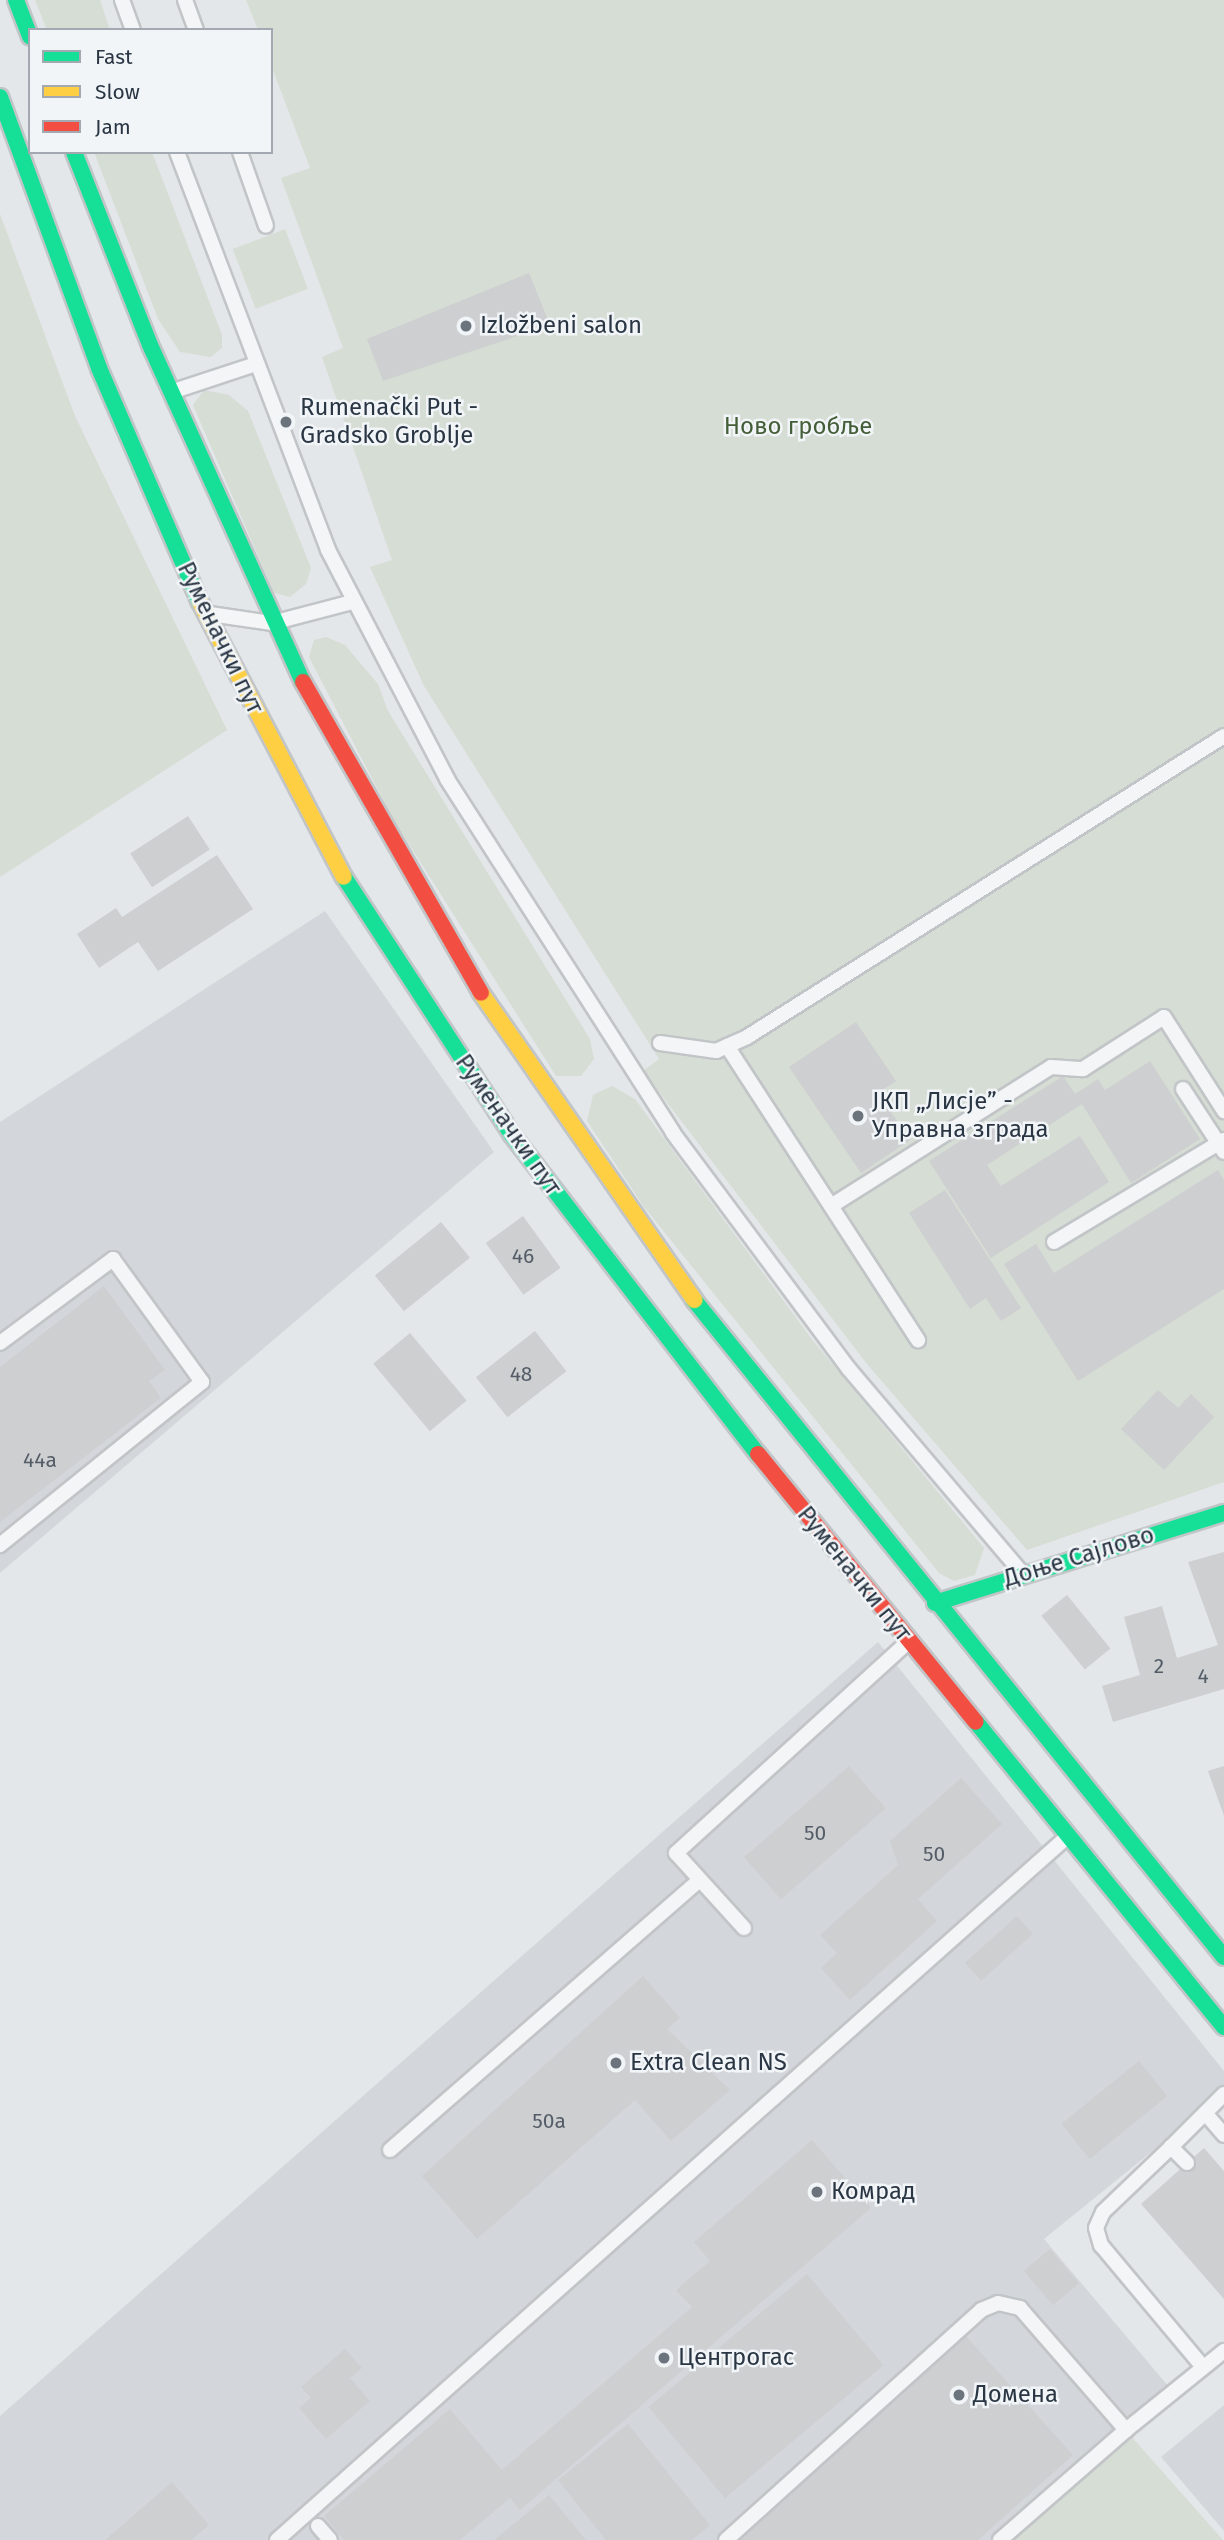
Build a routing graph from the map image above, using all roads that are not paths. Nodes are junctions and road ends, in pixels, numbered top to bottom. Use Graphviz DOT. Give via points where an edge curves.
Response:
graph roads {
  1 [pos="16,0"];
  2 [pos="122,0"];
  3 [pos="185,0"];
  4 [pos="132,28"];
  5 [pos="195,28"];
  6 [pos="28,32"];
  7 [pos="0,97"];
  8 [pos="75,154"];
  9 [pos="178,154"];
  10 [pos="241,154"];
  11 [pos="266,226"];
  12 [pos="256,364"];
  13 [pos="170,392"];
  14 [pos="352,602"];
  15 [pos="205,613"];
  16 [pos="272,623"];
  17 [pos="1224,736"];
  18 [pos="660,1043"];
  19 [pos="727,1046"];
  20 [pos="1183,1089"];
  21 [pos="1224,1111"];
  22 [pos="1222,1145"];
  23 [pos="831,1206"];
  24 [pos="1054,1242"];
  25 [pos="918,1340"];
  26 [pos="0,1343"];
  27 [pos="1224,1513"];
  28 [pos="0,1545"];
  29 [pos="1023,1574"];
  30 [pos="935,1603"];
  31 [pos="909,1642"];
  32 [pos="1069,1835"];
  33 [pos="701,1880"];
  34 [pos="744,1928"];
  35 [pos="1224,1957"];
  36 [pos="1224,2027"];
  37 [pos="1224,2094"];
  38 [pos="1205,2113"];
  39 [pos="1224,2135"];
  40 [pos="1171,2147"];
  41 [pos="390,2150"];
  42 [pos="1186,2163"];
  43 [pos="1224,2351"];
  44 [pos="1203,2367"];
  45 [pos="1126,2430"];
  46 [pos="318,2526"];
  47 [pos="277,2540"];
  48 [pos="330,2540"];
  49 [pos="726,2540"];
  50 [pos="1000,2540"];
  1 -- 6 [label="main road"];
  2 -- 4 [label="lane"];
  3 -- 5 [label="lane"];
  7 -- 15 [label="main road, Руменачки пут" via="99,368"];
  8 -- 13 [label="main road, Руменачки пут"];
  9 -- 12 [label="lane"];
  10 -- 11 [label="lane"];
  12 -- 13 [label="lane"];
  12 -- 14 [label="lane"];
  13 -- 16 [label="main road, Руменачки пут"];
  14 -- 16 [label="lane"];
  14 -- 29 [label="lane" via="447,779 673,1133 849,1369"];
  15 -- 16 [label="lane"];
  15 -- 31 [label="main road, Руменачки пут" via="340,871 512,1135 682,1360"];
  16 -- 30 [label="main road, Руменачки пут" via="384,836 555,1105 732,1350"];
  17 -- 19 [label="lane"];
  18 -- 19 [label="lane"];
  19 -- 23 [label="lane"];
  20 -- 22 [label="lane"];
  21 -- 23 [label="lane" via="1164,1017 1083,1069 1051,1067"];
  22 -- 24 [label="lane"];
  23 -- 25 [label="lane"];
  26 -- 28 [label="lane" via="113,1259 202,1381"];
  27 -- 29 [label="main road, Доње Сајлово"];
  29 -- 30 [label="main road, Доње Сајлово"];
  30 -- 35 [label="main road, Руменачки пут"];
  31 -- 32 [label="main road, Руменачки пут"];
  31 -- 33 [label="lane" via="676,1853"];
  32 -- 36 [label="main road, Руменачки пут"];
  32 -- 47 [label="lane"];
  33 -- 34 [label="lane"];
  33 -- 41 [label="lane"];
  37 -- 38 [label="lane"];
  38 -- 39 [label="lane"];
  38 -- 40 [label="lane"];
  40 -- 42 [label="lane"];
  40 -- 44 [label="lane" via="1103,2212 1096,2228 1101,2245"];
  43 -- 44 [label="lane"];
  44 -- 45 [label="lane"];
  45 -- 49 [label="lane" via="1020,2308 998,2303 981,2310"];
  45 -- 50 [label="lane"];
  46 -- 48 [label="lane"];
}
